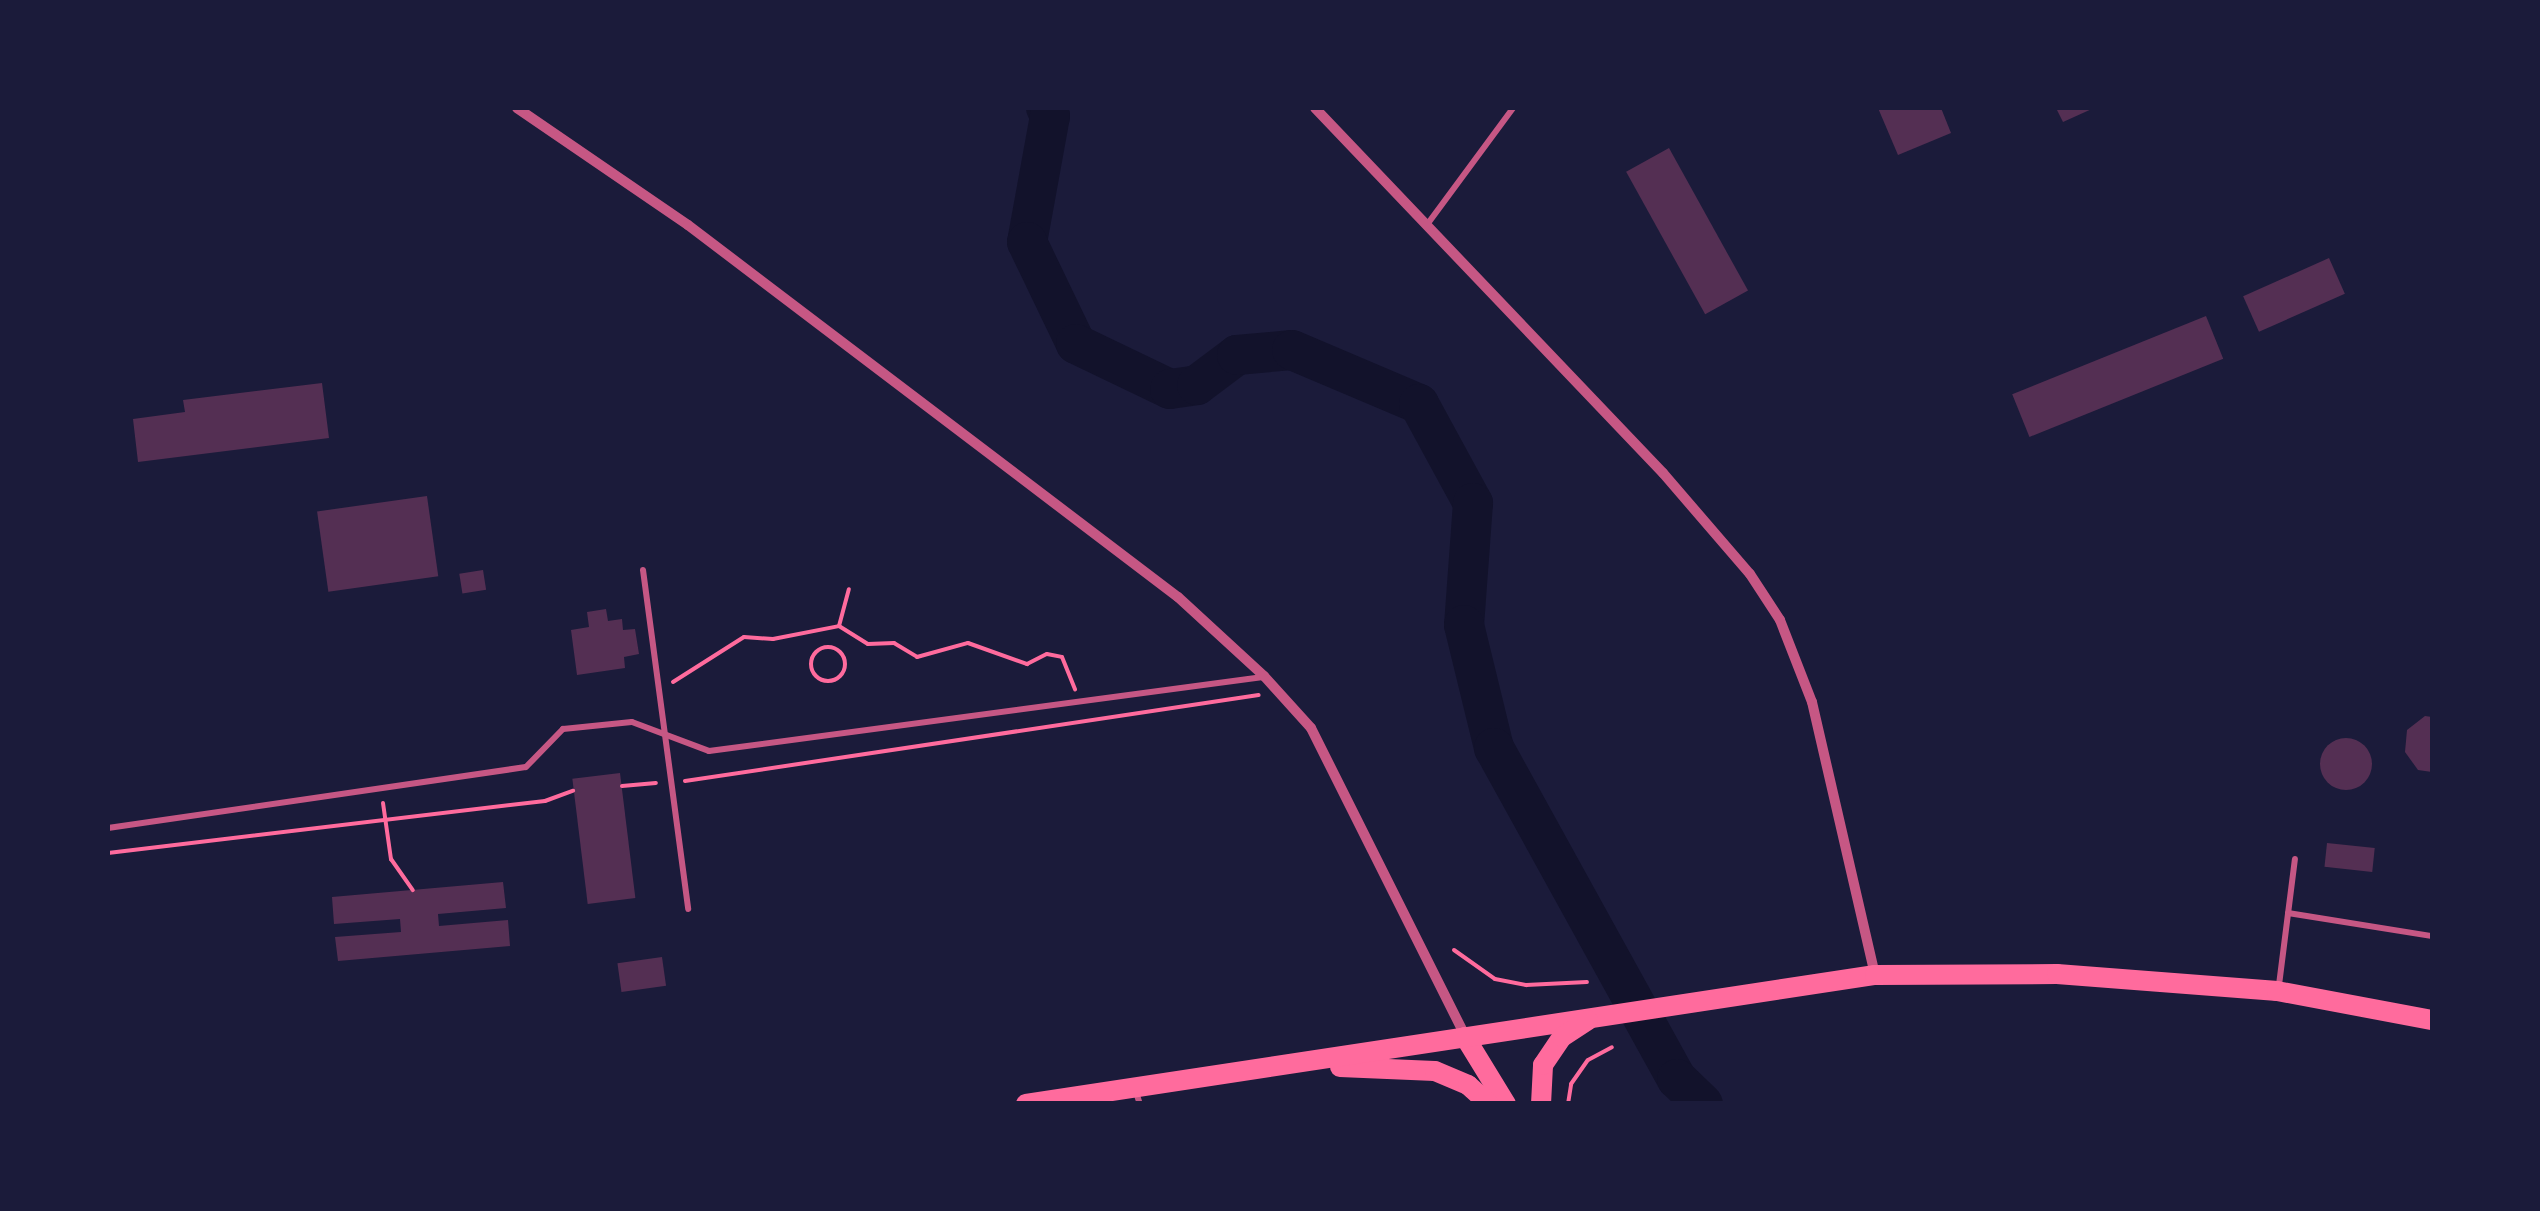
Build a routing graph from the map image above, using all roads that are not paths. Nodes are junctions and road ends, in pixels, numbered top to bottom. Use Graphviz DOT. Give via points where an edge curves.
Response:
graph roads {
  1 [pos="517,108"];
  2 [pos="1315,108"];
  3 [pos="1513,108"];
  4 [pos="1429,222"];
  5 [pos="643,570"];
  6 [pos="1264,676"];
  7 [pos="666,735"];
  8 [pos="108,828"];
  9 [pos="2295,859"];
  10 [pos="688,909"];
  11 [pos="2288,914"];
  12 [pos="2432,936"];
  13 [pos="1875,976"];
  14 [pos="2278,991"];
  15 [pos="1603,1014"];
  16 [pos="2432,1020"];
  17 [pos="1465,1037"];
  18 [pos="1268,1067"];
  19 [pos="1137,1096"];
  20 [pos="1026,1104"];
  21 [pos="1489,1104"];
  22 [pos="1506,1104"];
  23 [pos="1541,1104"];
  1 -- 6 [label="street" via="688,225 1178,597"];
  2 -- 4 [label="street"];
  3 -- 4 [label="lane"];
  4 -- 13 [label="street" via="1664,474 1750,574 1780,620 1812,702"];
  5 -- 7 [label="lane"];
  6 -- 7 [label="lane" via="709,751"];
  6 -- 17 [label="street" via="1311,728"];
  7 -- 8 [label="lane" via="632,722 563,729 526,767"];
  7 -- 10 [label="lane"];
  9 -- 11 [label="lane"];
  11 -- 12 [label="lane"];
  11 -- 14 [label="lane"];
  13 -- 14 [label="main road" via="2057,974"];
  13 -- 15 [label="main road"];
  14 -- 16 [label="main road"];
  15 -- 17 [label="main road"];
  15 -- 23 [label="main road" via="1562,1037 1543,1065"];
  17 -- 18 [label="main road"];
  17 -- 22 [label="main road"];
  18 -- 19 [label="main road"];
  18 -- 21 [label="main road" via="1435,1071 1468,1084"];
  19 -- 20 [label="main road"];
}
